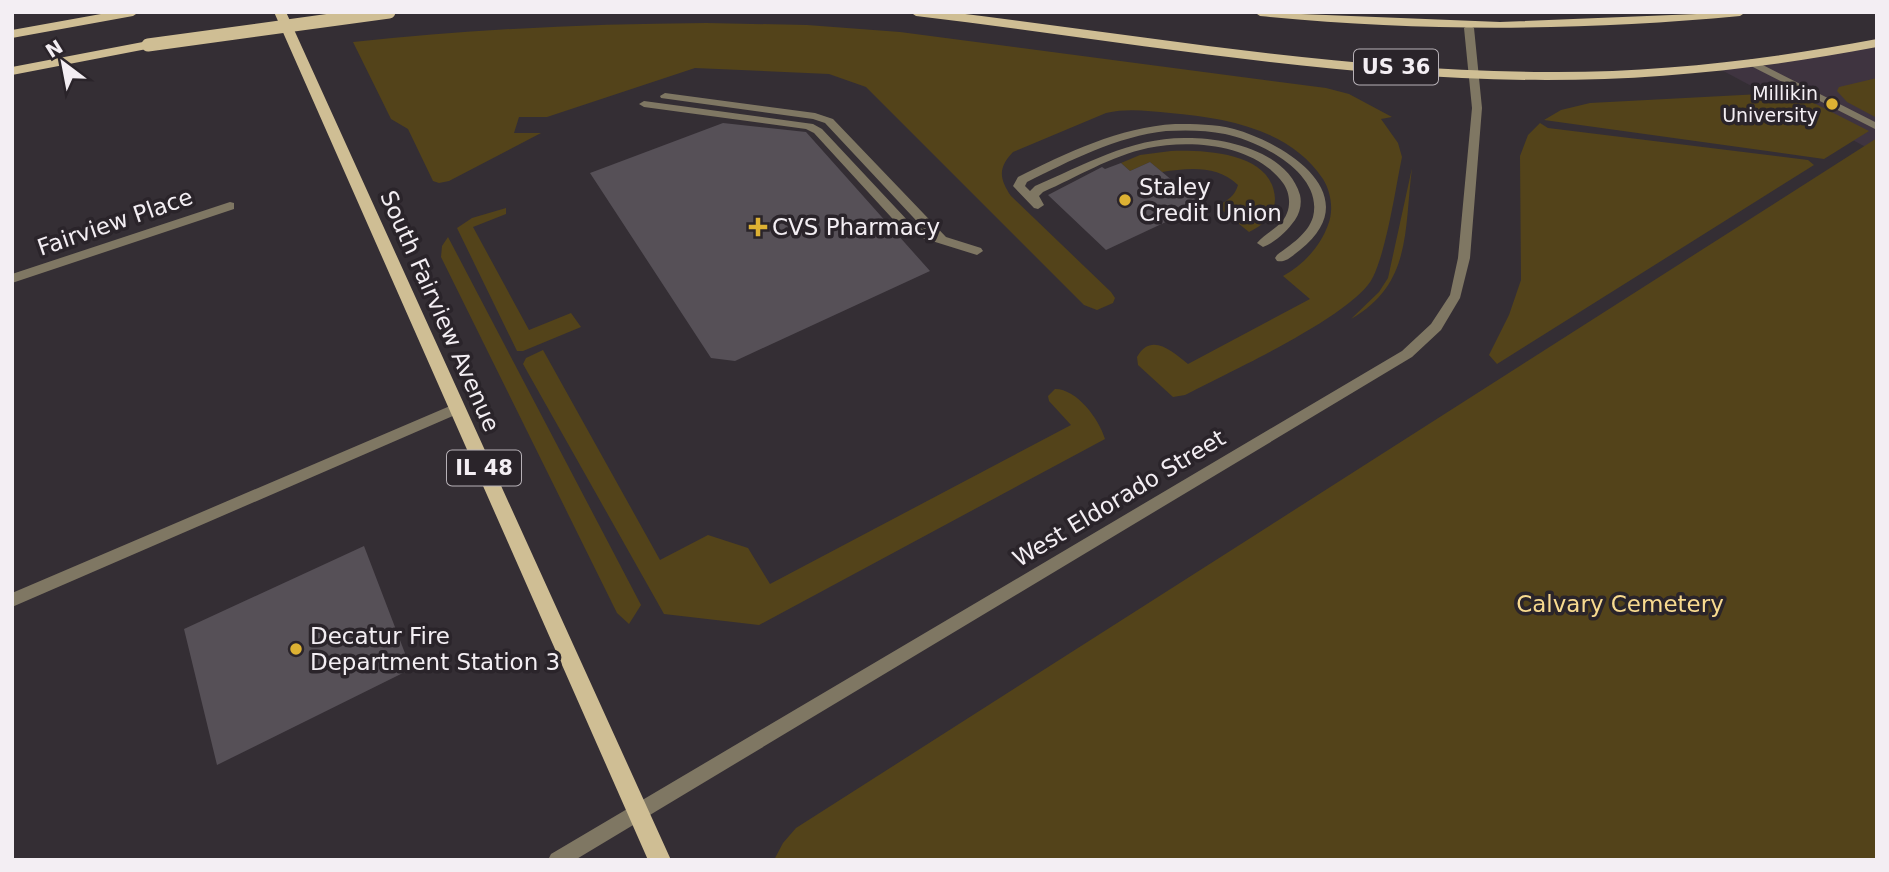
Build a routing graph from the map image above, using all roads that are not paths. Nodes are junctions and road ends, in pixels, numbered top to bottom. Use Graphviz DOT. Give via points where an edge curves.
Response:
graph roads {
  1 [pos="134,12"];
  2 [pos="281,12"];
  3 [pos="389,12"];
  4 [pos="916,12"];
  5 [pos="1260,12"];
  6 [pos="1740,12"];
  7 [pos="1469,28"];
  8 [pos="12,34"];
  9 [pos="1877,43"];
  10 [pos="1751,62"];
  11 [pos="12,71"];
  12 [pos="1476,74"];
  13 [pos="665,96"];
  14 [pos="644,104"];
  15 [pos="1877,127"];
  16 [pos="230,206"];
  17 [pos="942,240"];
  18 [pos="1263,243"];
  19 [pos="977,251"];
  20 [pos="1281,258"];
  21 [pos="12,279"];
  22 [pos="457,408"];
  23 [pos="12,600"];
  24 [pos="638,811"];
  25 [pos="557,860"];
  26 [pos="660,860"];
  1 -- 8 [label="main road"];
  2 -- 22 [label="main road, South Fairview Avenue / IL 48"];
  3 -- 11 [label="main road, bridge" via="148,45"];
  4 -- 12 [label="main road, US 36" via="1321,62"];
  5 -- 7 [label="main road, US 36"];
  6 -- 7 [label="main road, US 36" via="1573,26"];
  7 -- 12 [label="street, West Eldorado Street"];
  9 -- 10 [label="main road, US 36"];
  10 -- 12 [label="main road, US 36" via="1612,75"];
  10 -- 15 [label="street"];
  12 -- 24 [label="street, West Eldorado Street" via="1469,224 1456,295 1436,327 1407,354"];
  13 -- 17 [label="street" via="830,121"];
  14 -- 17 [label="street" via="810,126 905,225"];
  16 -- 21 [label="street, Fairview Place"];
  17 -- 19 [label="street"];
  18 -- 20 [label="street" via="1283,232 1291,220 1296,197 1292,185 1253,155 1211,142 1163,142 1133,149 1039,189 1033,195 1038,205 1021,189 1022,180 1121,138 1162,129 1229,132 1292,160 1320,198 1321,215 1314,233"];
  22 -- 23 [label="street"];
  22 -- 24 [label="main road, South Fairview Avenue / IL 48"];
  24 -- 25 [label="street, West Eldorado Street"];
  24 -- 26 [label="main road, South Fairview Avenue / IL 48"];
}
